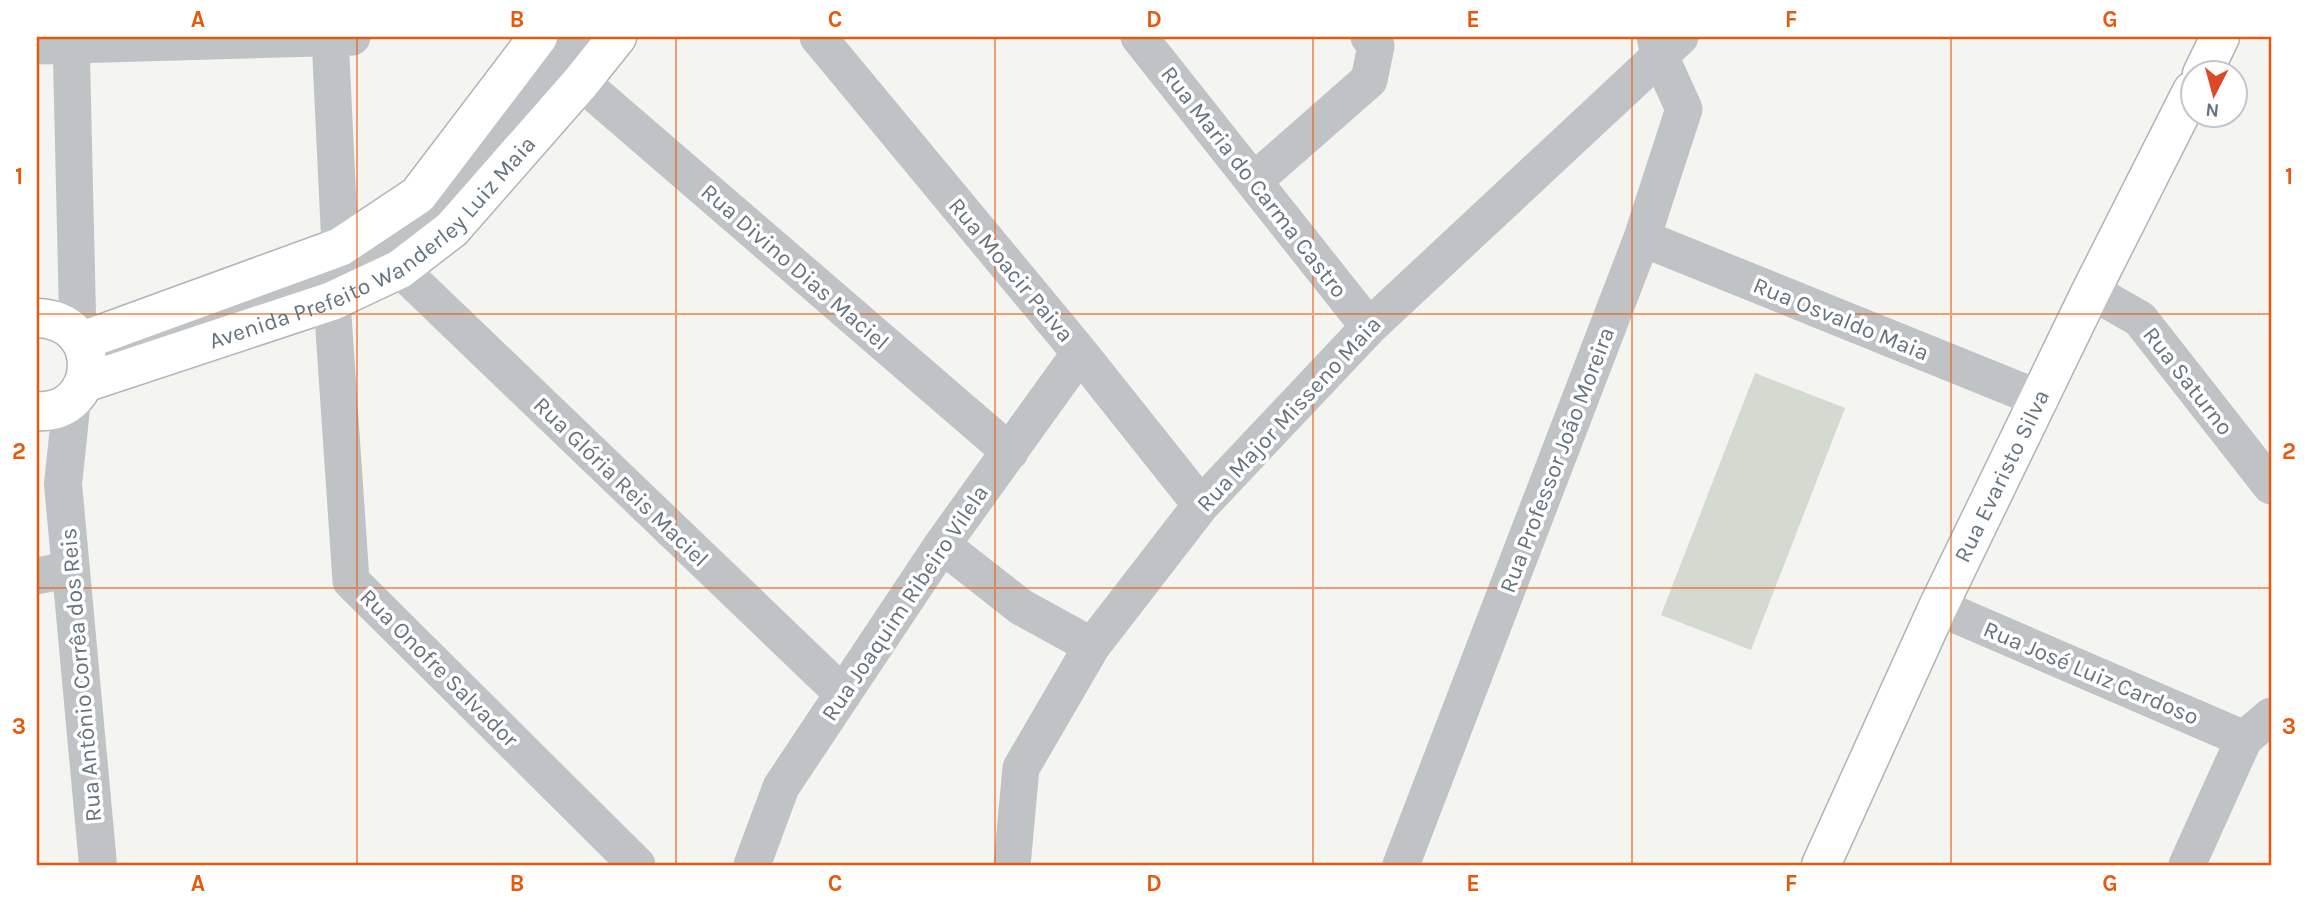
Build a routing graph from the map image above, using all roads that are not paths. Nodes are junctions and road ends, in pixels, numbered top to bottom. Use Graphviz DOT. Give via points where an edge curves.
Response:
graph roads {
  1 [pos="337,37"];
  2 [pos="538,37"];
  3 [pos="577,37"];
  4 [pos="617,37"];
  5 [pos="818,37"];
  6 [pos="1139,37"];
  7 [pos="1369,37"];
  8 [pos="2220,37"];
  9 [pos="60,43"];
  10 [pos="1665,43"];
  11 [pos="2209,60"];
  12 [pos="581,82"];
  13 [pos="2178,121"];
  14 [pos="1254,181"];
  15 [pos="1642,239"];
  16 [pos="340,247"];
  17 [pos="400,269"];
  18 [pos="2091,291"];
  19 [pos="332,300"];
  20 [pos="37,318"];
  21 [pos="1369,327"];
  22 [pos="1080,353"];
  23 [pos="73,371"];
  24 [pos="2040,399"];
  25 [pos="37,425"];
  26 [pos="1010,452"];
  27 [pos="63,484"];
  28 [pos="2271,486"];
  29 [pos="1201,505"];
  30 [pos="942,545"];
  31 [pos="54,572"];
  32 [pos="1937,607"];
  33 [pos="1092,646"];
  34 [pos="843,694"];
  35 [pos="2258,727"];
  36 [pos="97,865"];
  37 [pos="637,865"];
  38 [pos="752,865"];
  39 [pos="1012,865"];
  40 [pos="1401,865"];
  41 [pos="1821,865"];
  42 [pos="2187,865"];
  1 -- 9 [label="street"];
  1 -- 16 [label="street"];
  2 -- 16 [label="main road, Avenida Prefeito Wanderley Luiz Maia" via="418,195"];
  3 -- 23 [label="street" via="465,179 360,265"];
  4 -- 12 [label="main road, Avenida Prefeito Wanderley Luiz Maia"];
  5 -- 22 [label="street, Rua Moacir Paiva"];
  6 -- 14 [label="street, Rua Maria do Carma Castro"];
  7 -- 14 [label="street" via="1376,46 1369,80"];
  8 -- 11 [label="main road"];
  9 -- 23 [label="street, Rua Antônio Corrêa dos Reis"];
  10 -- 15 [label="street, Rua Professor João Moreira" via="1684,109"];
  10 -- 21 [label="street, Rua Major Misseno Maia"];
  12 -- 17 [label="main road, Avenida Prefeito Wanderley Luiz Maia" via="452,229"];
  12 -- 26 [label="street, Rua Divino Dias Maciel"];
  13 -- 18 [label="main road, Rua Evaristo Silva"];
  14 -- 21 [label="street, Rua Maria do Carma Castro"];
  15 -- 24 [label="street, Rua Osvaldo Maia"];
  15 -- 40 [label="street, Rua Professor João Moreira"];
  16 -- 23 [label="main road, Avenida Prefeito Wanderley Luiz Maia"];
  17 -- 19 [label="main road, Avenida Prefeito Wanderley Luiz Maia"];
  17 -- 34 [label="street, Rua Glória Reis Maciel"];
  18 -- 24 [label="main road, Rua Evaristo Silva"];
  18 -- 28 [label="street, Rua Saturno" via="2140,320"];
  19 -- 23 [label="main road, Avenida Prefeito Wanderley Luiz Maia"];
  19 -- 37 [label="street, Rua Onofre Salvador" via="351,581"];
  20 -- 23 [label="main road" via="66,324"];
  21 -- 29 [label="street, Rua Major Misseno Maia"];
  22 -- 26 [label="street, Rua Joaquim Ribeiro Vilela"];
  22 -- 29 [label="street, Rua Moacir Paiva"];
  23 -- 27 [label="street, Rua Antônio Corrêa dos Reis"];
  24 -- 32 [label="main road, Rua Evaristo Silva"];
  25 -- 27 [label="street, Rua Antônio Corrêa dos Reis"];
  26 -- 30 [label="street, Rua Joaquim Ribeiro Vilela"];
  27 -- 31 [label="street, Rua Antônio Corrêa dos Reis"];
  29 -- 33 [label="street, Rua Major Misseno Maia"];
  30 -- 33 [label="street" via="1021,607"];
  30 -- 34 [label="street, Rua Joaquim Ribeiro Vilela"];
  31 -- 36 [label="street, Rua Antônio Corrêa dos Reis"];
  32 -- 35 [label="street, Rua José Luiz Cardoso"];
  32 -- 41 [label="main road, Rua Evaristo Silva"];
  33 -- 39 [label="street, Rua Major Misseno Maia" via="1021,768"];
  34 -- 38 [label="street, Rua Joaquim Ribeiro Vilela" via="781,788"];
  35 -- 42 [label="street"];
}
